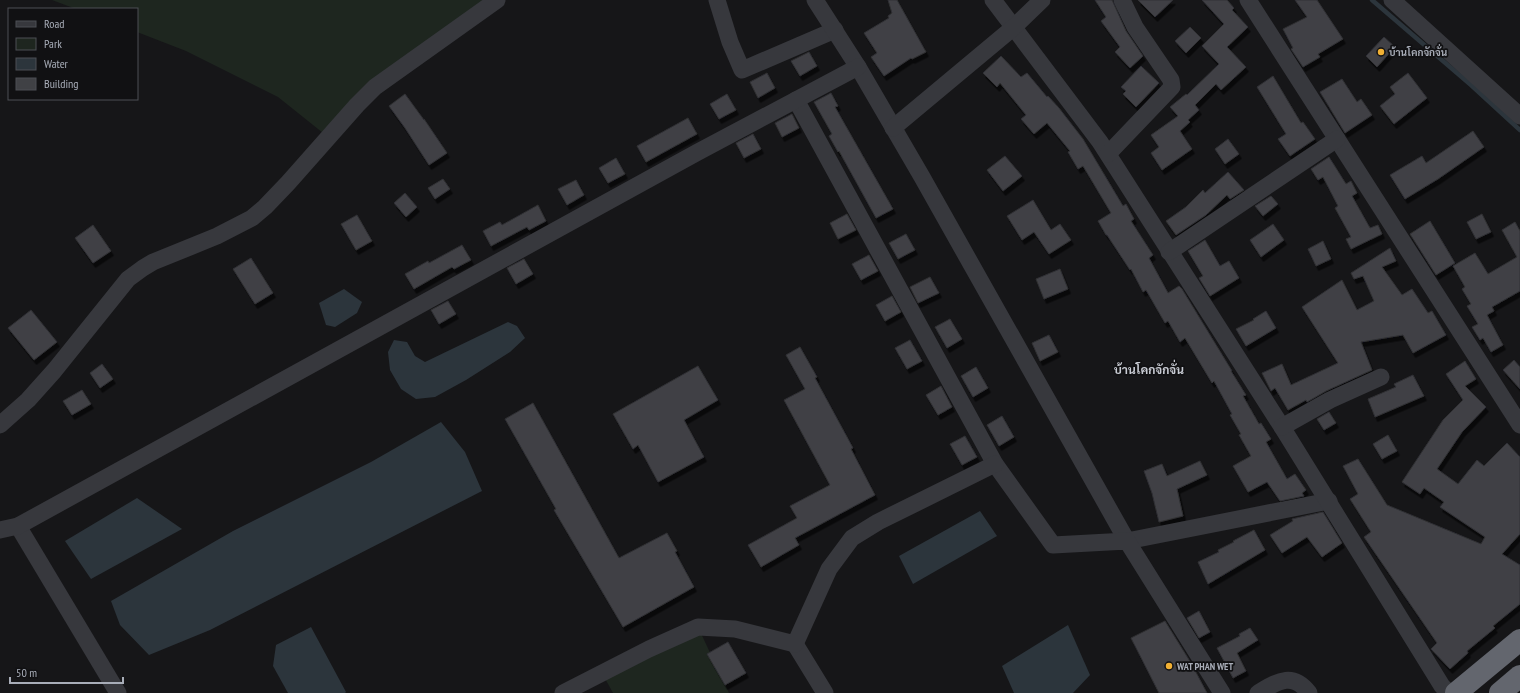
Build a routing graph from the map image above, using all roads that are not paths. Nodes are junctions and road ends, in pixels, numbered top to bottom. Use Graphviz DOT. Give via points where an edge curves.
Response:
graph roads {
  1 [pos="497,0"];
  2 [pos="717,0"];
  3 [pos="815,0"];
  4 [pos="993,0"];
  5 [pos="1042,0"];
  6 [pos="1122,0"];
  7 [pos="1248,0"];
  8 [pos="1392,0"];
  9 [pos="1014,27"];
  10 [pos="835,30"];
  11 [pos="858,67"];
  12 [pos="796,100"];
  13 [pos="1520,116"];
  14 [pos="893,128"];
  15 [pos="1337,139"];
  16 [pos="1108,154"];
  17 [pos="1169,252"];
  18 [pos="1381,377"];
  19 [pos="0,425"];
  20 [pos="1520,425"];
  21 [pos="1282,426"];
  22 [pos="995,464"];
  23 [pos="1329,501"];
  24 [pos="18,526"];
  25 [pos="0,530"];
  26 [pos="1127,541"];
  27 [pos="1520,640"];
  28 [pos="795,644"];
  29 [pos="1520,676"];
  30 [pos="118,693"];
  31 [pos="563,693"];
  32 [pos="825,693"];
  33 [pos="1222,693"];
  34 [pos="1258,693"];
  35 [pos="1309,693"];
  36 [pos="1449,693"];
  37 [pos="1456,693"];
  38 [pos="1500,693"];
  1 -- 19 [label="street" via="375,87 288,183 252,218 217,236 153,262 128,279 54,371 28,400"];
  2 -- 10 [label="street" via="742,70"];
  3 -- 10 [label="street"];
  4 -- 9 [label="street"];
  5 -- 9 [label="street"];
  6 -- 16 [label="street" via="1135,27 1171,80 1172,87"];
  7 -- 15 [label="street"];
  8 -- 13 [label="street"];
  9 -- 14 [label="street"];
  9 -- 16 [label="street"];
  10 -- 11 [label="street"];
  11 -- 12 [label="street"];
  11 -- 14 [label="street"];
  12 -- 22 [label="street"];
  12 -- 24 [label="street"];
  14 -- 26 [label="street"];
  15 -- 17 [label="street"];
  15 -- 20 [label="street"];
  16 -- 17 [label="street"];
  17 -- 21 [label="street"];
  18 -- 21 [label="street" via="1330,400"];
  21 -- 23 [label="street"];
  22 -- 26 [label="street" via="1053,544"];
  22 -- 28 [label="street" via="852,538 828,569"];
  23 -- 26 [label="street"];
  23 -- 36 [label="street" via="1442,686"];
  24 -- 25 [label="street"];
  24 -- 30 [label="street"];
  26 -- 33 [label="street"];
  27 -- 37 [label="highway"];
  28 -- 31 [label="street" via="735,629 698,628 649,649"];
  28 -- 32 [label="street"];
  29 -- 38 [label="highway"];
  34 -- 35 [label="street" via="1277,682 1291,680 1303,685"];
}
